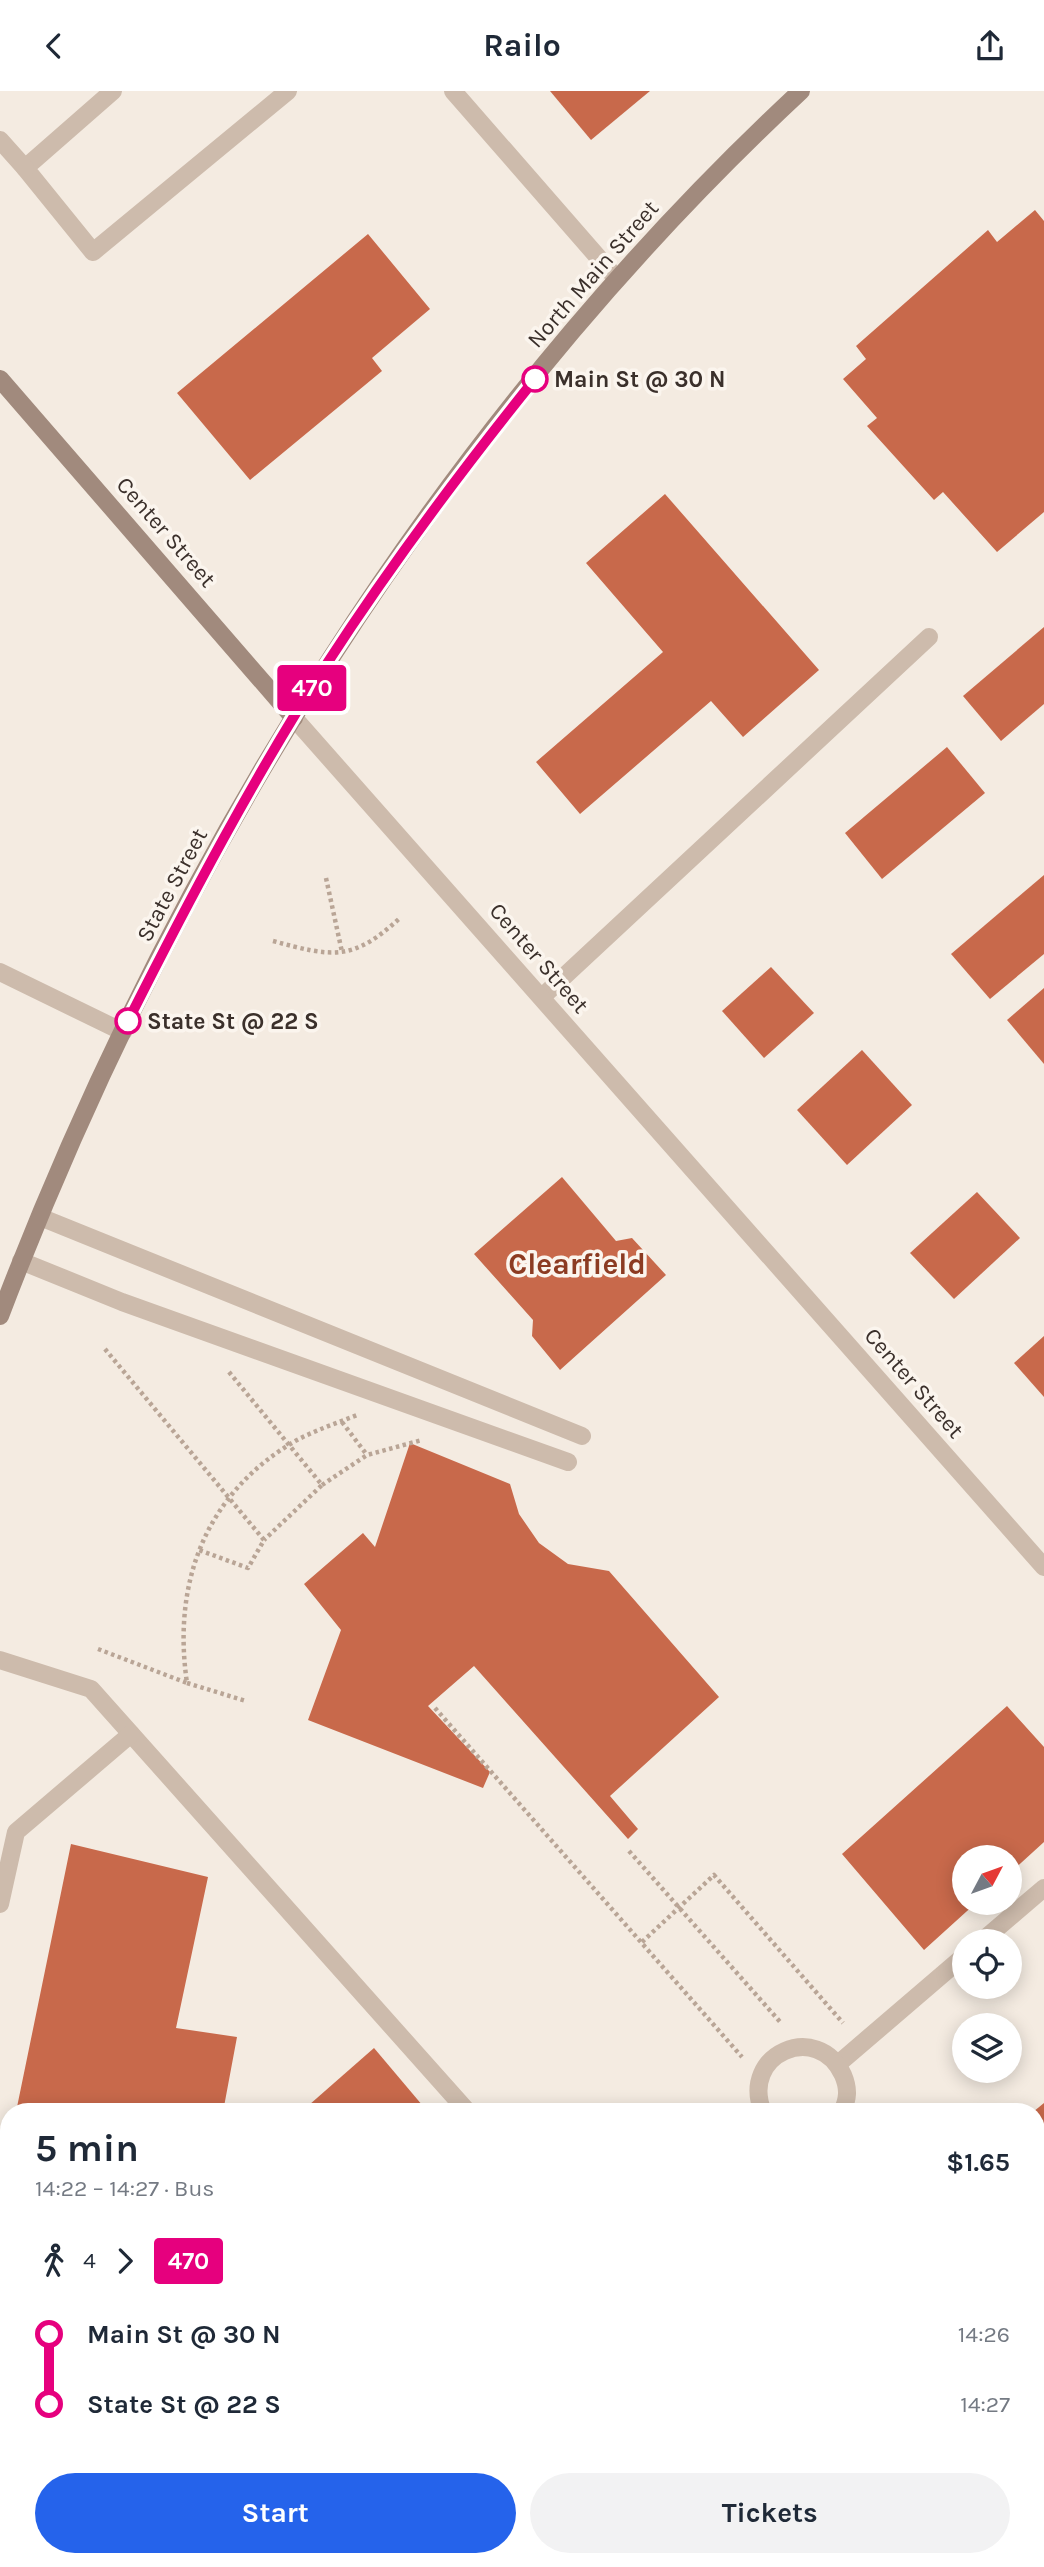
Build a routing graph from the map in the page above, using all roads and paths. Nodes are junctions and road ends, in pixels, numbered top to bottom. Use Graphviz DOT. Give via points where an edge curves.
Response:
graph roads {
  1 [pos="113,91"];
  2 [pos="288,91"];
  3 [pos="453,91"];
  4 [pos="801,91"];
  5 [pos="0,140"];
  6 [pos="25,168"];
  7 [pos="617,279"];
  8 [pos="0,379"];
  9 [pos="438,504"];
  10 [pos="929,637"];
  11 [pos="294,718"];
  12 [pos="326,878"];
  13 [pos="401,917"];
  14 [pos="273,941"];
  15 [pos="342,952"];
  16 [pos="0,972"];
  17 [pos="542,997"];
  18 [pos="123,1032"];
  19 [pos="40,1217"];
  20 [pos="21,1261"];
  21 [pos="0,1316"];
  22 [pos="105,1349"];
  23 [pos="223,1364"];
  24 [pos="358,1415"];
  25 [pos="342,1422"];
  26 [pos="582,1436"];
  27 [pos="423,1439"];
  28 [pos="289,1446"];
  29 [pos="367,1455"];
  30 [pos="568,1462"];
  31 [pos="322,1485"];
  32 [pos="229,1495"];
  33 [pos="264,1540"];
  34 [pos="199,1550"];
  35 [pos="1044,1567"];
  36 [pos="98,1649"];
  37 [pos="0,1660"];
  38 [pos="187,1682"];
  39 [pos="246,1701"];
  40 [pos="435,1708"];
  41 [pos="131,1734"];
  42 [pos="629,1851"];
  43 [pos="1044,1888"];
  44 [pos="0,1905"];
  45 [pos="680,1908"];
  46 [pos="996,1929"];
  47 [pos="642,1942"];
  48 [pos="952,1966"];
  49 [pos="841,2029"];
  50 [pos="776,2030"];
  51 [pos="752,2050"];
  52 [pos="838,2064"];
  53 [pos="460,2103"];
  54 [pos="760,2103"];
  55 [pos="846,2103"];
  1 -- 6 [label="street"];
  2 -- 6 [label="street" via="93,252"];
  3 -- 7 [label="street"];
  4 -- 7 [label="main road, North Main Street"];
  5 -- 6 [label="street"];
  7 -- 9 [label="main road, North Main Street"];
  8 -- 11 [label="main road, Center Street"];
  9 -- 11 [label="main road, State Street"];
  10 -- 17 [label="street"];
  11 -- 17 [label="street, Center Street"];
  11 -- 18 [label="main road, State Street"];
  12 -- 15 [label="path"];
  13 -- 15 [label="path" via="380,937"];
  14 -- 15 [label="path" via="321,954"];
  16 -- 18 [label="street"];
  17 -- 35 [label="street, Center Street"];
  18 -- 19 [label="main road, State Street"];
  19 -- 20 [label="main road, State Street"];
  19 -- 26 [label="street"];
  20 -- 21 [label="main road, State Street"];
  20 -- 30 [label="street" via="122,1302"];
  22 -- 32 [label="path"];
  23 -- 28 [label="path"];
  24 -- 25 [label="path"];
  25 -- 28 [label="path"];
  25 -- 29 [label="path"];
  27 -- 29 [label="path"];
  28 -- 31 [label="path"];
  28 -- 32 [label="path"];
  29 -- 31 [label="path"];
  31 -- 33 [label="path"];
  32 -- 33 [label="path"];
  32 -- 34 [label="path"];
  33 -- 34 [label="path" via="248,1568"];
  34 -- 38 [label="path" via="186,1593 182,1650"];
  36 -- 38 [label="path"];
  37 -- 41 [label="street" via="91,1689"];
  38 -- 39 [label="path"];
  40 -- 47 [label="path"];
  41 -- 44 [label="street" via="16,1832"];
  41 -- 53 [label="street"];
  42 -- 45 [label="path"];
  43 -- 46 [label="street"];
  45 -- 47 [label="path"];
  45 -- 49 [label="path" via="715,1875 849,2030"];
  45 -- 50 [label="path" via="784,2027"];
  47 -- 51 [label="path" via="746,2060"];
  48 -- 52 [label="street"];
  52 -- 54 [label="street" via="812,2048 796,2047 777,2054 759,2079"];
  52 -- 55 [label="street" via="847,2085"];
}
